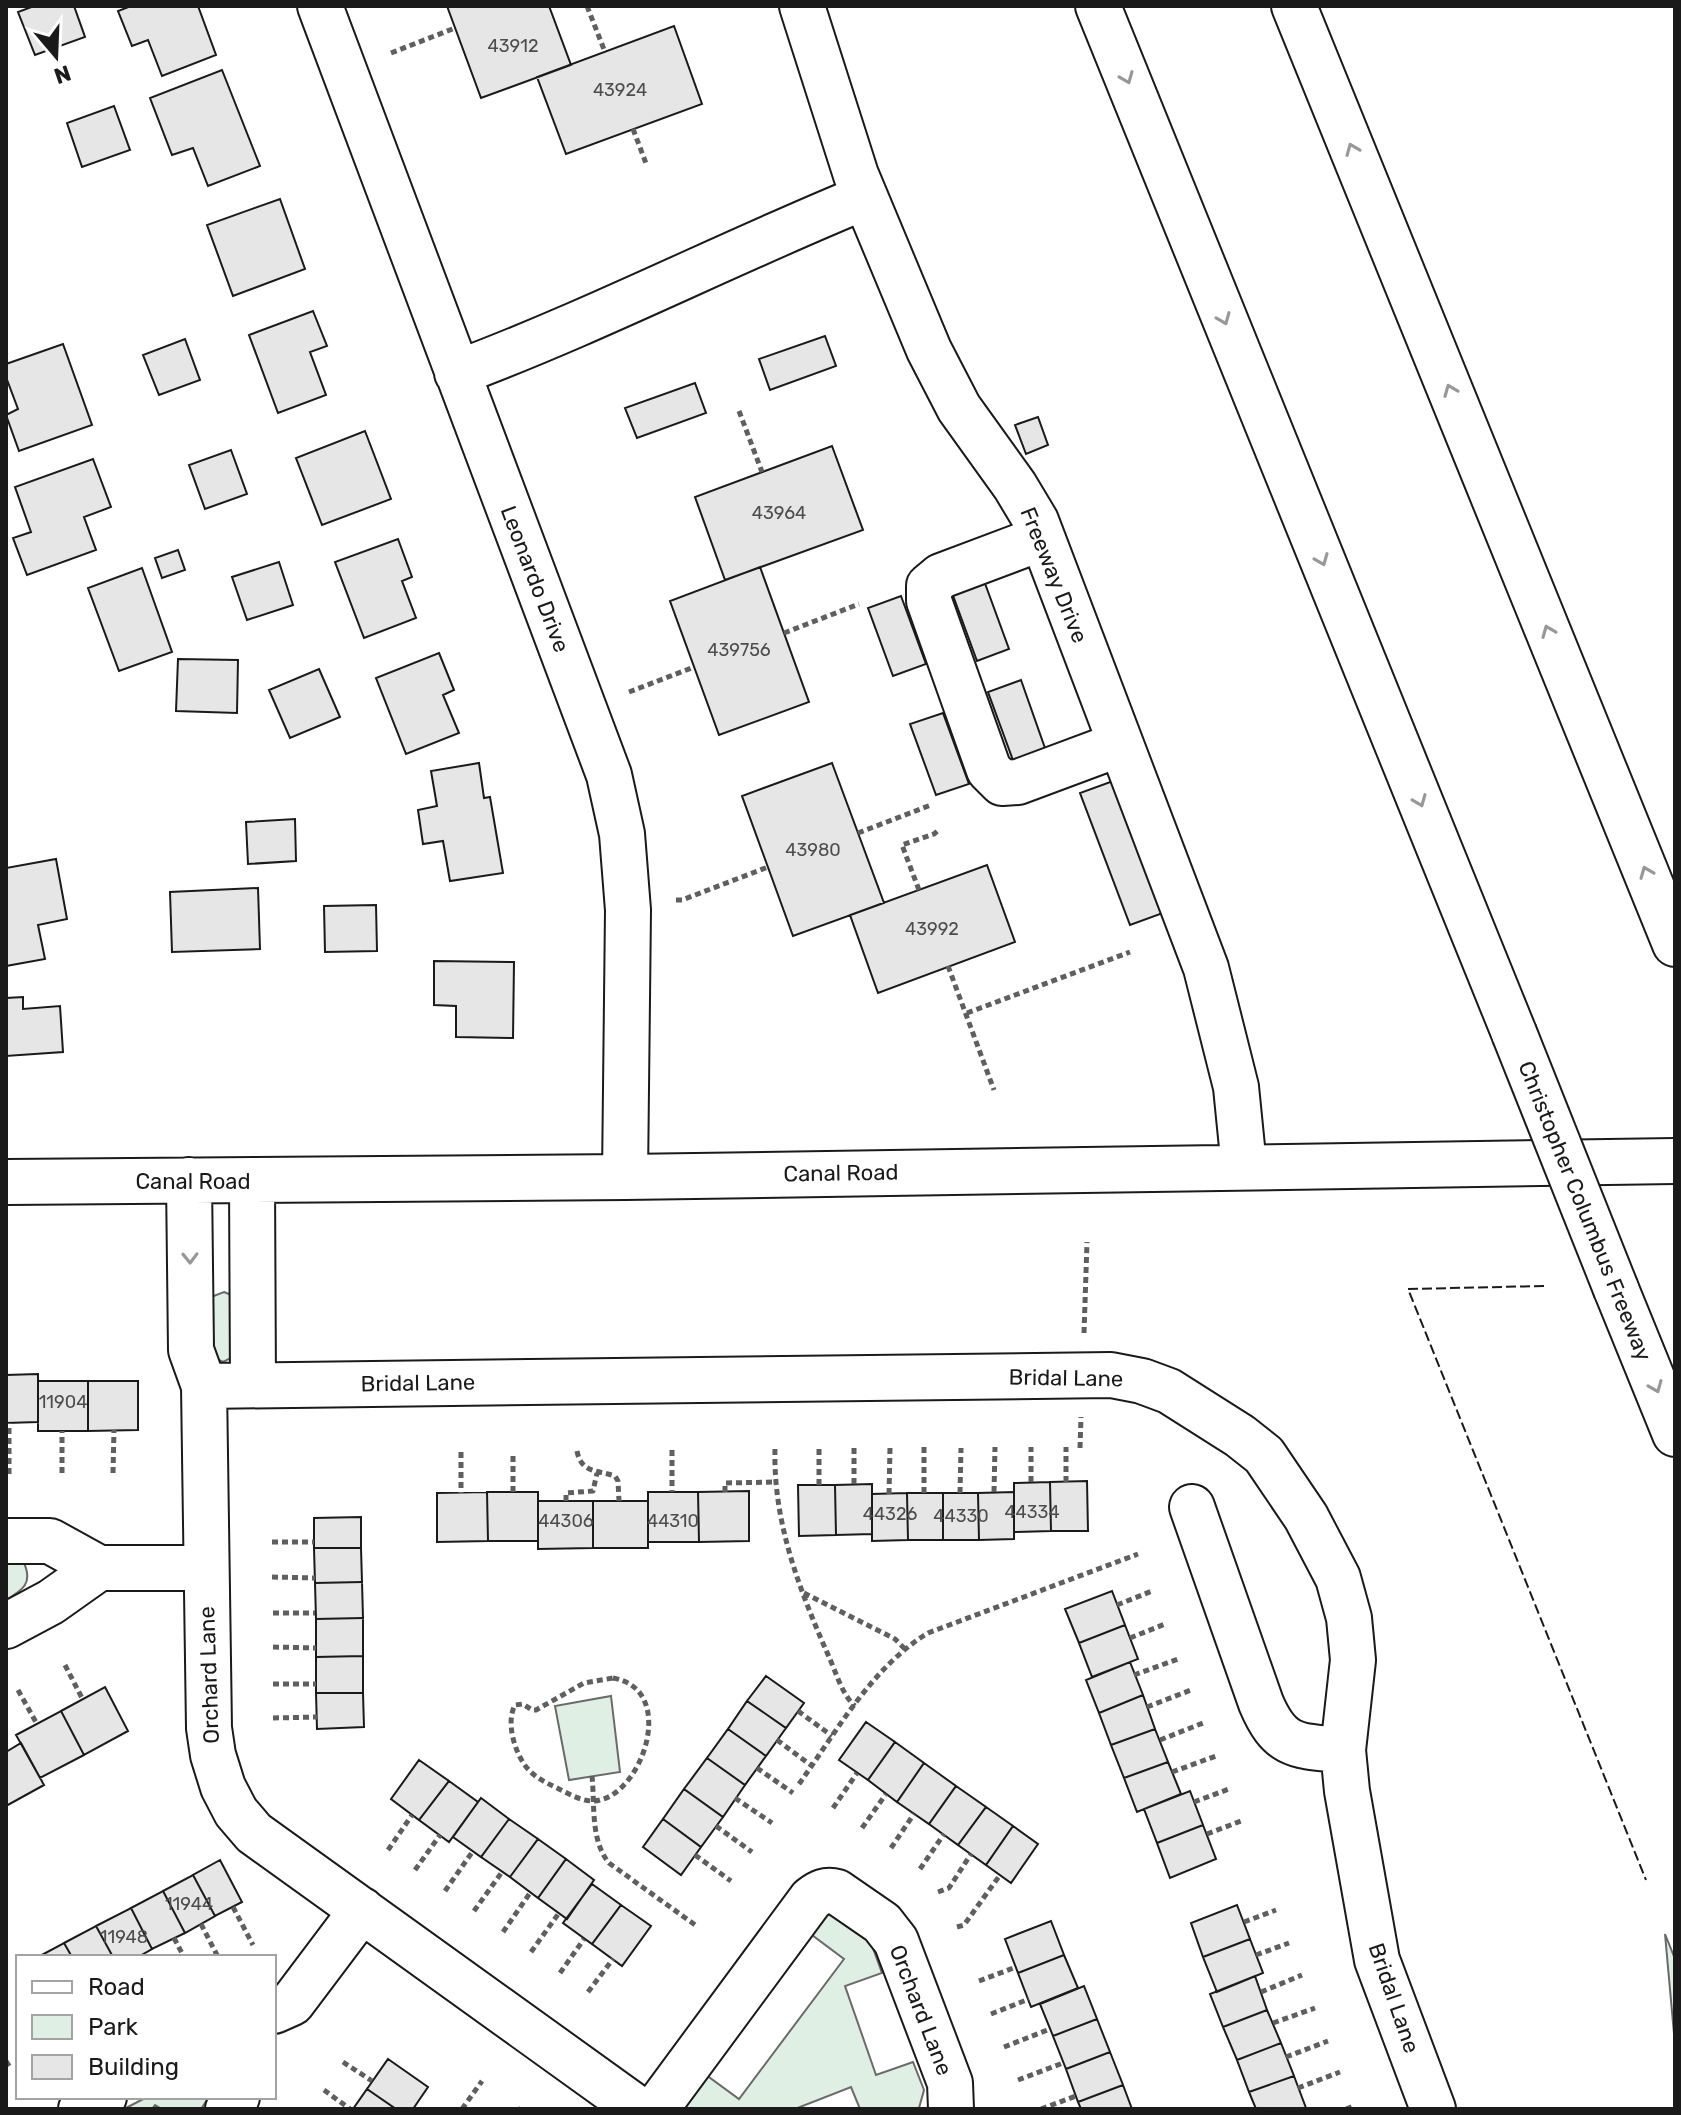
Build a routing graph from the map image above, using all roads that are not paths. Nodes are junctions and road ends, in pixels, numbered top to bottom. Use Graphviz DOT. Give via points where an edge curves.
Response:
graph roads {
  1 [pos="320,6"];
  2 [pos="802,6"];
  3 [pos="1098,6"];
  4 [pos="1294,6"];
  5 [pos="865,197"];
  6 [pos="457,373"];
  7 [pos="1042,538"];
  8 [pos="1120,744"];
  9 [pos="1675,944"];
  10 [pos="1675,1161"];
  11 [pos="1244,1167"];
  12 [pos="625,1177"];
  13 [pos="189,1180"];
  14 [pos="252,1180"];
  15 [pos="6,1182"];
  16 [pos="253,1385"];
  17 [pos="204,1386"];
  18 [pos="1675,1434"];
  19 [pos="1192,1507"];
  20 [pos="6,1541"];
  21 [pos="99,1568"];
  22 [pos="206,1568"];
  23 [pos="6,1626"];
  24 [pos="1343,1750"];
  25 [pos="362,1910"];
  26 [pos="280,2016"];
  27 [pos="100,2099"];
  28 [pos="81,2109"];
  29 [pos="638,2109"];
  30 [pos="656,2109"];
  31 [pos="951,2109"];
  32 [pos="1433,2109"];
  1 -- 6 [label="main road, Leonardo Drive"];
  2 -- 5 [label="main road, Freeway Drive"];
  3 -- 18 [label="main road, Christopher Columbus Freeway, one-way, bridge"];
  9 -- 4 [label="main road, one-way"];
  5 -- 6 [label="main road"];
  5 -- 7 [label="main road, Freeway Drive" via="944,381 1015,486"];
  6 -- 12 [label="main road, Leonardo Drive" via="609,775 622,834 628,910"];
  7 -- 8 [label="main road, Freeway Drive"];
  7 -- 8 [label="main road" via="941,576 929,586 929,601 989,770 1002,783 1018,782"];
  8 -- 11 [label="main road, Freeway Drive" via="1206,968 1236,1087"];
  10 -- 11 [label="main road, Canal Road"];
  11 -- 12 [label="main road, Canal Road"];
  12 -- 14 [label="main road, Canal Road"];
  13 -- 14 [label="main road, Canal Road"];
  13 -- 15 [label="main road, Canal Road"];
  13 -- 17 [label="main road, Orchard Lane, one-way" via="191,1350"];
  14 -- 16 [label="main road"];
  16 -- 17 [label="main road, Bridal Lane"];
  16 -- 24 [label="main road, Bridal Lane" via="1111,1375 1142,1381 1197,1407 1264,1455 1306,1517 1338,1578 1349,1618 1353,1660"];
  17 -- 22 [label="main road, Orchard Lane"];
  19 -- 24 [label="main road" via="1275,1731 1301,1745"];
  20 -- 21 [label="main road" via="50,1541"];
  21 -- 22 [label="main road"];
  21 -- 23 [label="main road"];
  22 -- 25 [label="main road, Orchard Lane" via="209,1728 223,1787 254,1833"];
  24 -- 32 [label="main road, Bridal Lane" via="1377,1960"];
  25 -- 26 [label="main road"];
  25 -- 29 [label="main road, Orchard Lane"];
  27 -- 28 [label="main road"];
  30 -- 31 [label="main road, Orchard Lane" via="811,1899 829,1890 882,1923 896,1941 950,2083"];
}
